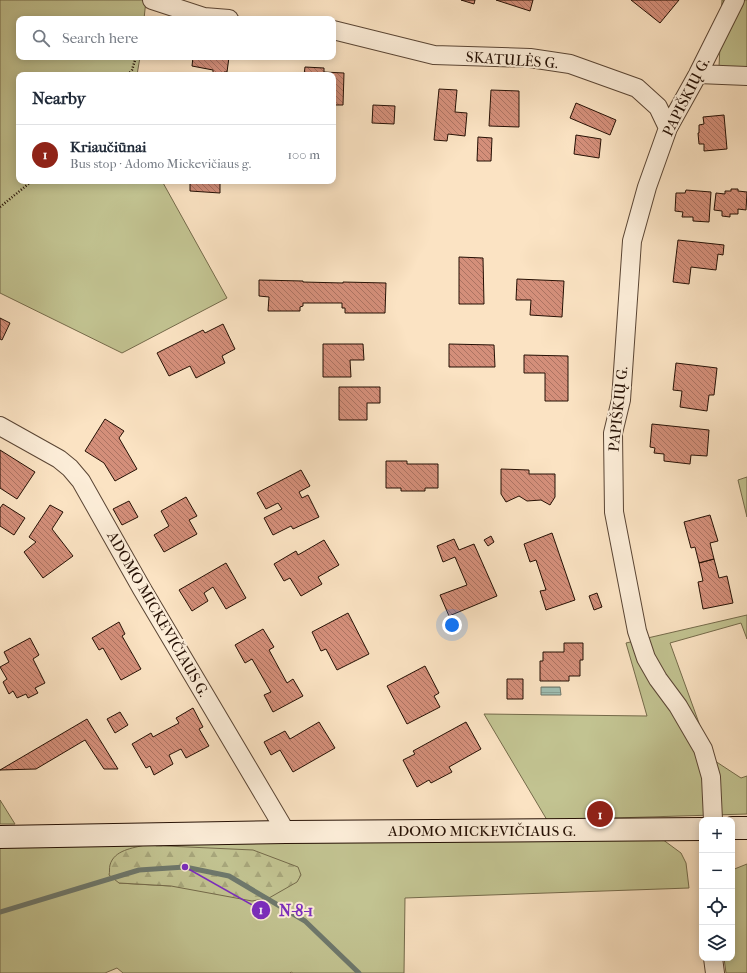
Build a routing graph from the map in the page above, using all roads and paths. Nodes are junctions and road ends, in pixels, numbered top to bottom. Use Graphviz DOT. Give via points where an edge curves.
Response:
graph roads {
  1 [pos="152,0"];
  2 [pos="735,0"];
  3 [pos="201,16"];
  4 [pos="336,31"];
  5 [pos="135,60"];
  6 [pos="130,72"];
  7 [pos="698,74"];
  8 [pos="747,76"];
  9 [pos="668,128"];
  10 [pos="28,184"];
  11 [pos="0,208"];
  12 [pos="0,426"];
  13 [pos="713,817"];
  14 [pos="735,828"];
  15 [pos="747,828"];
  16 [pos="699,829"];
  17 [pos="286,832"];
  18 [pos="0,837"];
  19 [pos="713,961"];
  20 [pos="715,973"];
  1 -- 3 [label="street"];
  2 -- 7 [label="street, PAPIŠKIŲ G."];
  4 -- 9 [label="street, SKATULĖS G." via="434,55 530,58 570,64 637,88 658,106"];
  5 -- 6 [label="path"];
  7 -- 8 [label="street"];
  7 -- 9 [label="street, PAPIŠKIŲ G."];
  9 -- 13 [label="street, PAPIŠKIŲ G." via="647,187 632,241 621,400 613,433 614,512 639,637 646,658 703,749 711,777"];
  10 -- 11 [label="path"];
  12 -- 17 [label="street, ADOMO MICKEVIČIAUS G." via="59,459 81,481"];
  14 -- 15 [label="main road"];
  16 -- 17 [label="main road, ADOMO MICKEVIČIAUS G."];
  17 -- 18 [label="main road, ADOMO MICKEVIČIAUS G."];
  19 -- 20 [label="street"];
}
